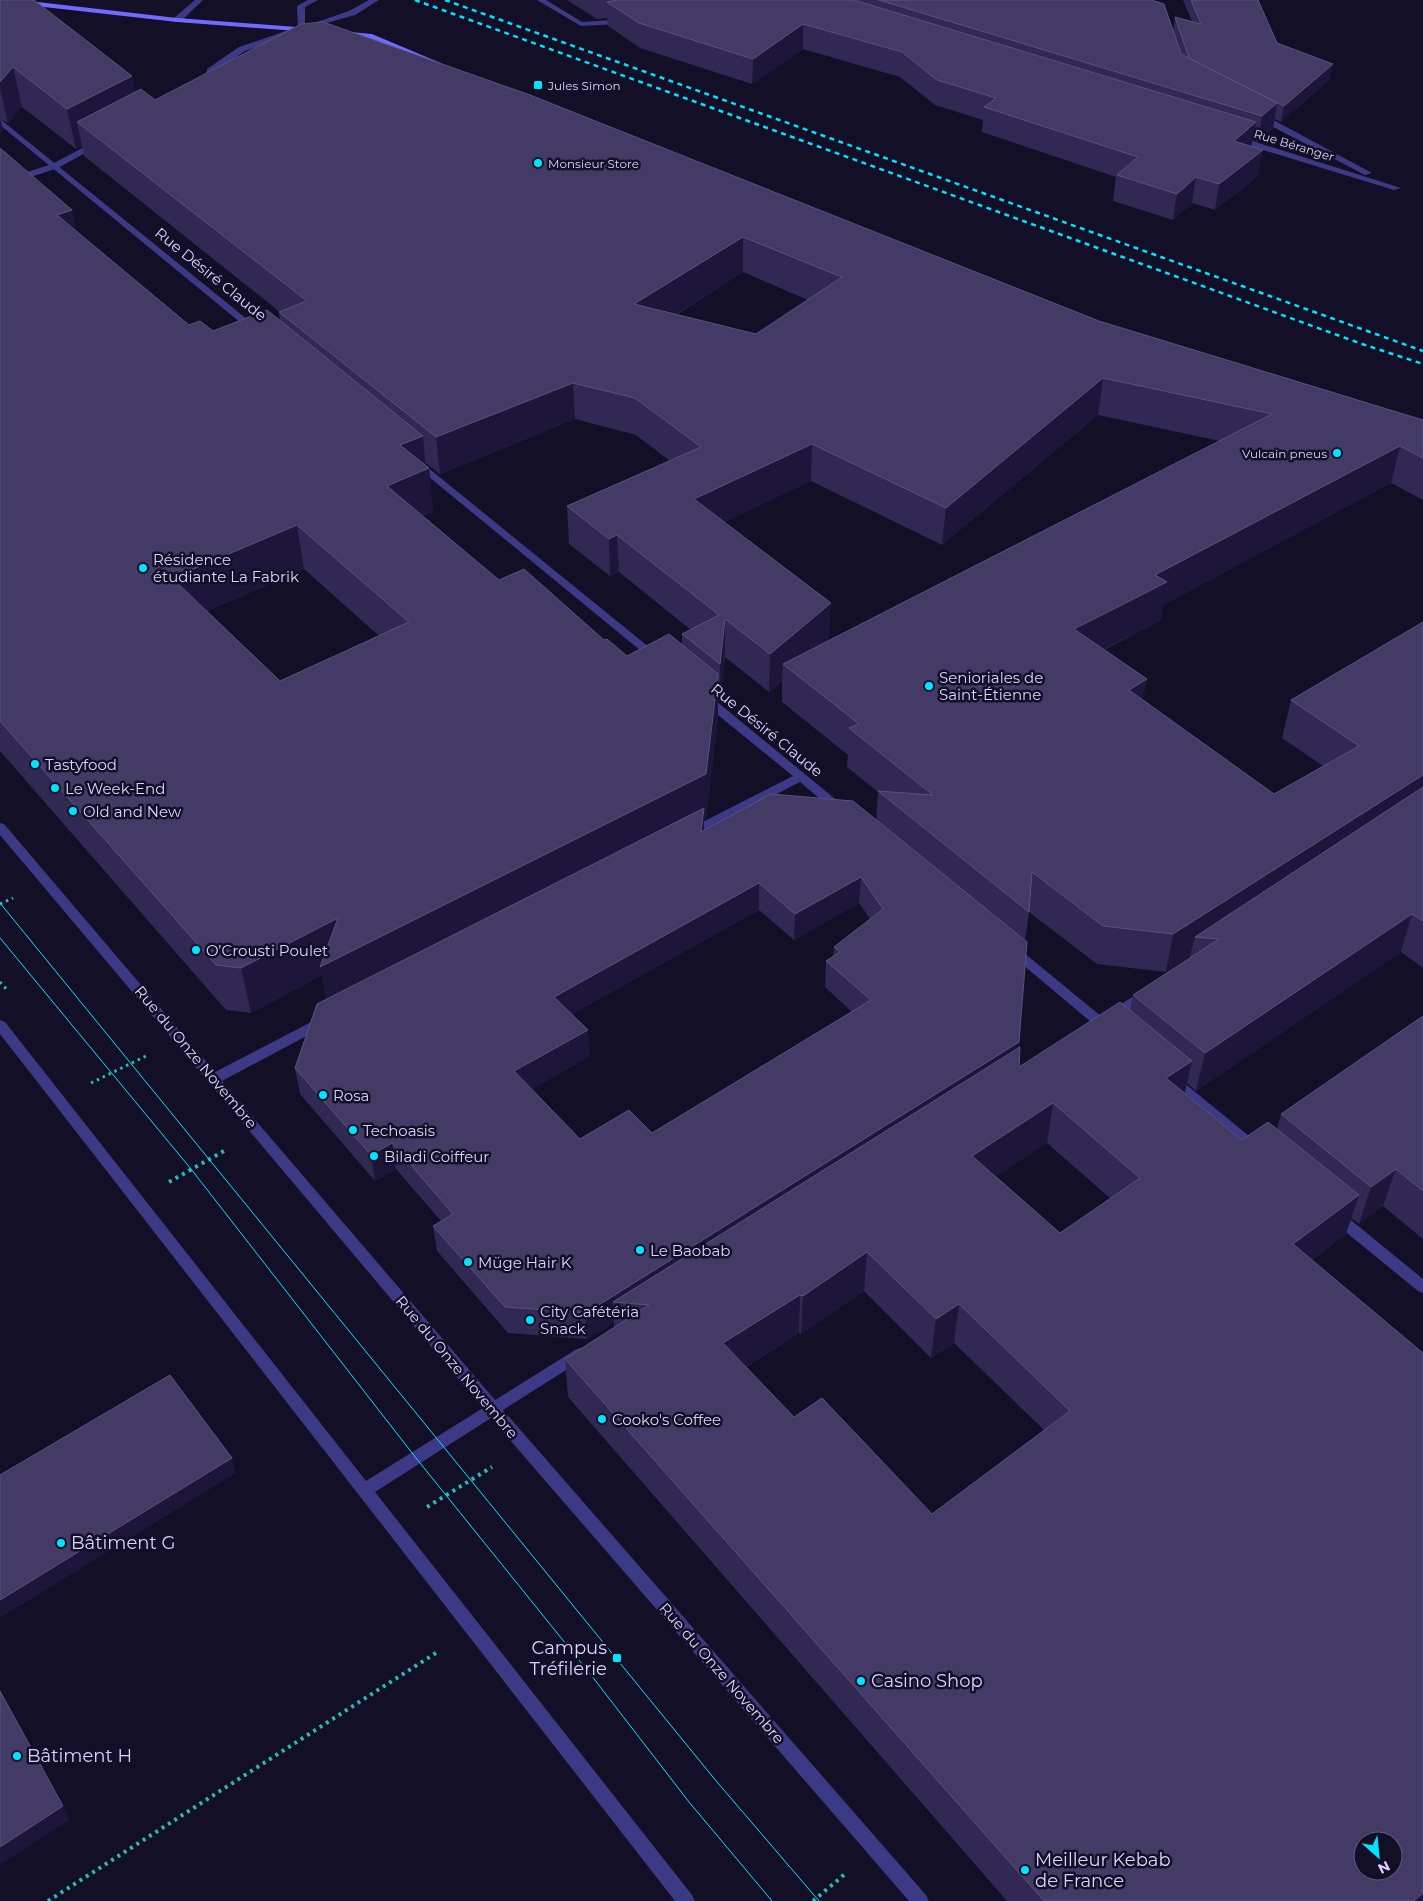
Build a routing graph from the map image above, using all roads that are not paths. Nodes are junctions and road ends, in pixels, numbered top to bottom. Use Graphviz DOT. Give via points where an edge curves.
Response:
graph roads {
  1 [pos="0,0"];
  2 [pos="199,0"];
  3 [pos="314,0"];
  4 [pos="375,0"];
  5 [pos="541,0"];
  6 [pos="640,0"];
  7 [pos="31,2"];
  8 [pos="177,20"];
  9 [pos="301,29"];
  10 [pos="330,32"];
  11 [pos="319,33"];
  12 [pos="291,42"];
  13 [pos="449,67"];
  14 [pos="199,89"];
  15 [pos="1250,111"];
  16 [pos="0,121"];
  17 [pos="1227,136"];
  18 [pos="104,140"];
  19 [pos="55,166"];
  20 [pos="0,184"];
  21 [pos="267,340"];
  22 [pos="404,452"];
  23 [pos="663,664"];
  24 [pos="694,689"];
  25 [pos="800,777"];
  26 [pos="847,814"];
  27 [pos="0,827"];
  28 [pos="676,840"];
  29 [pos="1008,946"];
  30 [pos="1154,988"];
  31 [pos="330,1018"];
  32 [pos="1101,1023"];
  33 [pos="0,1025"];
  34 [pos="1085,1033"];
  35 [pos="1119,1038"];
  36 [pos="1163,1074"];
  37 [pos="214,1079"];
  38 [pos="1262,1155"];
  39 [pos="1324,1205"];
  40 [pos="1423,1287"];
  41 [pos="593,1346"];
  42 [pos="493,1409"];
  43 [pos="365,1490"];
  44 [pos="686,1901"];
  45 [pos="920,1901"];
  1 -- 7 [label="main road"];
  2 -- 8 [label="street"];
  3 -- 9 [label="street" via="301,6"];
  4 -- 9 [label="street" via="352,13"];
  5 -- 6 [label="street" via="581,24 614,22"];
  7 -- 8 [label="main road"];
  8 -- 9 [label="main road"];
  9 -- 11 [label="main road"];
  9 -- 12 [label="street"];
  9 -- 14 [label="street" via="242,49 210,71 212,84"];
  10 -- 13 [label="main road" via="368,36"];
  15 -- 17 [label="street, Rue Béranger" via="1397,188"];
  16 -- 19 [label="street, Rue Désiré Claude"];
  18 -- 19 [label="street"];
  19 -- 20 [label="street"];
  19 -- 21 [label="street, Rue Désiré Claude"];
  22 -- 23 [label="street"];
  24 -- 25 [label="street, Rue Désiré Claude"];
  25 -- 26 [label="street, Rue Désiré Claude"];
  25 -- 28 [label="street"];
  27 -- 37 [label="street, Rue du Onze Novembre"];
  29 -- 32 [label="street"];
  30 -- 32 [label="street"];
  31 -- 37 [label="street"];
  32 -- 34 [label="street"];
  32 -- 35 [label="street"];
  33 -- 43 [label="street"];
  36 -- 38 [label="street"];
  37 -- 42 [label="street, Rue du Onze Novembre"];
  39 -- 40 [label="street"];
  41 -- 42 [label="street"];
  42 -- 43 [label="street"];
  42 -- 45 [label="street, Rue du Onze Novembre"];
  43 -- 44 [label="street"];
}
